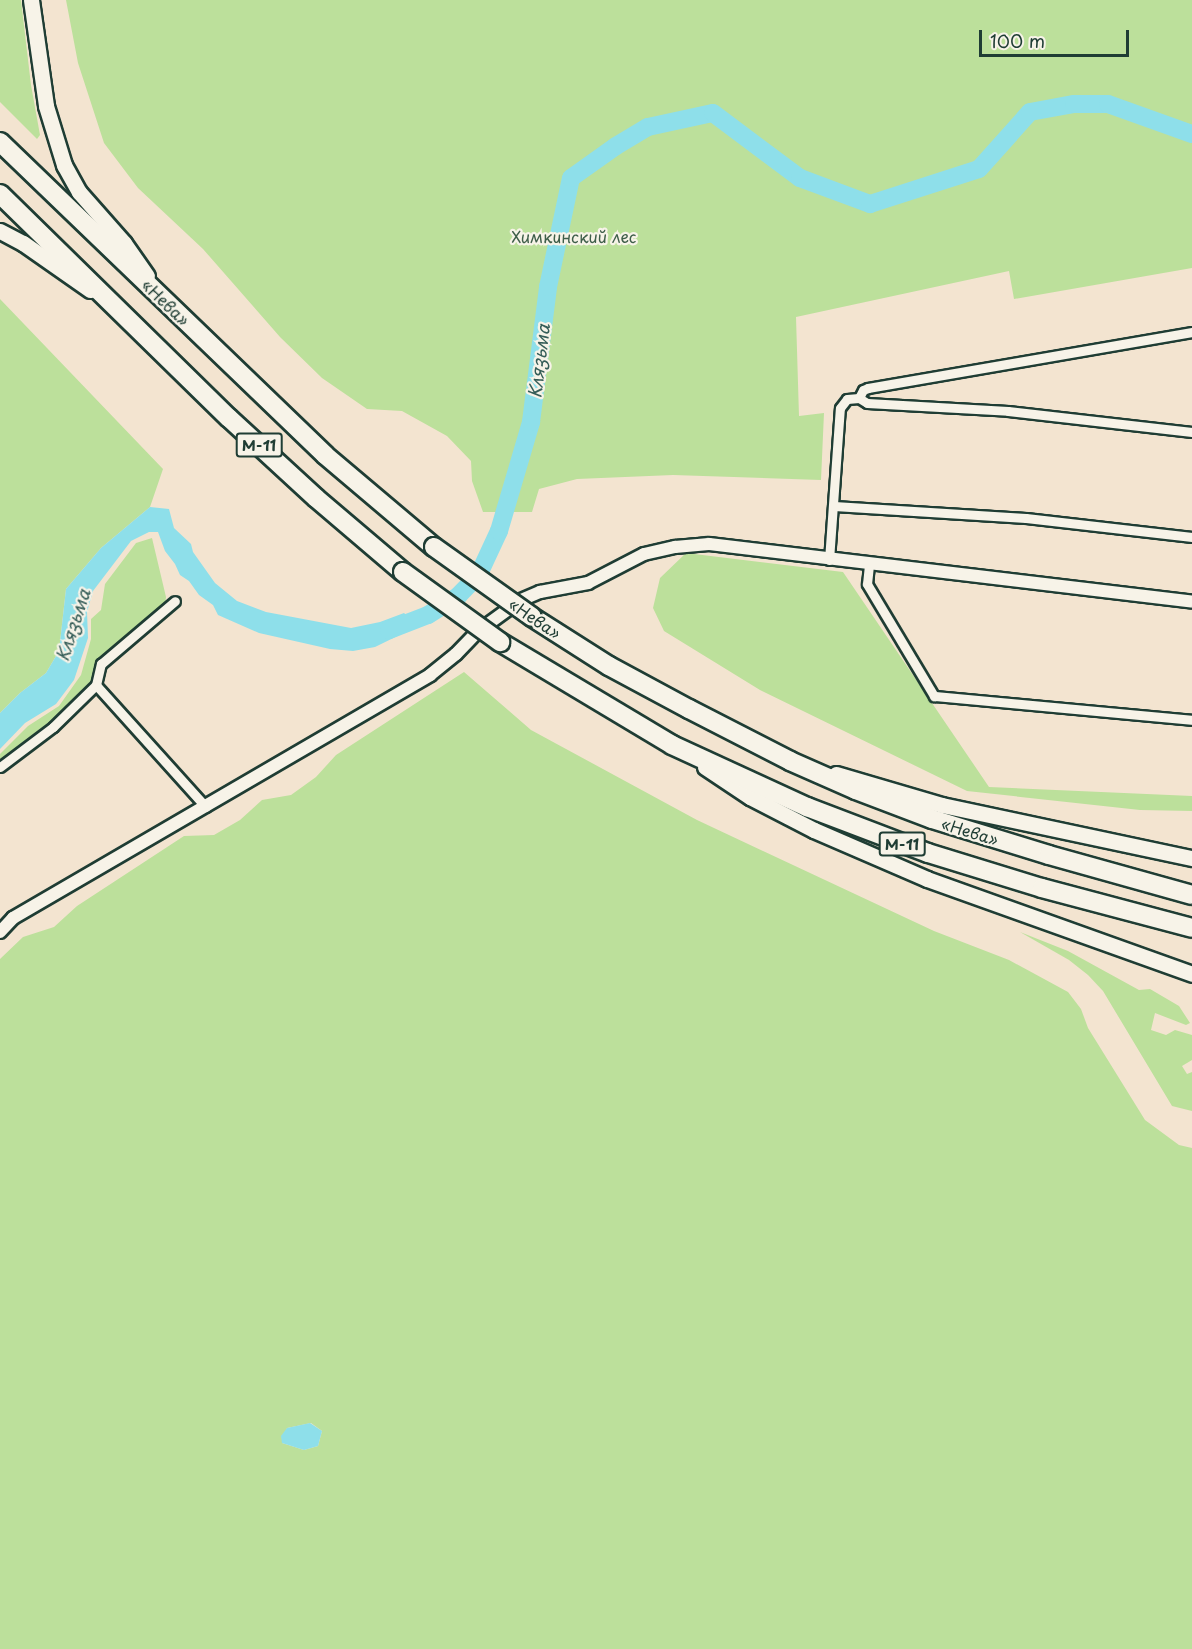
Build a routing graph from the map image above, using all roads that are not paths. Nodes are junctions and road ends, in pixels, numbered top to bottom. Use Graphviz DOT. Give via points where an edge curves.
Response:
graph roads {
  1 [pos="31,0"];
  2 [pos="0,142"];
  3 [pos="0,194"];
  4 [pos="0,231"];
  5 [pos="165,301"];
  6 [pos="122,312"];
  7 [pos="1192,332"];
  8 [pos="859,398"];
  9 [pos="1192,432"];
  10 [pos="834,506"];
  11 [pos="1192,537"];
  12 [pos="829,560"];
  13 [pos="868,565"];
  14 [pos="175,601"];
  15 [pos="1192,602"];
  16 [pos="96,686"];
  17 [pos="1192,720"];
  18 [pos="672,745"];
  19 [pos="790,761"];
  20 [pos="0,767"];
  21 [pos="207,807"];
  22 [pos="1192,858"];
  23 [pos="1192,895"];
  24 [pos="1192,928"];
  25 [pos="0,932"];
  26 [pos="1192,974"];
  1 -- 5 [label="main road" via="46,106 64,165 79,192 124,243"];
  2 -- 5 [label="highway, «Нева» / М-11"];
  3 -- 6 [label="highway, «Нева» / М-11"];
  4 -- 6 [label="main road, М-11"];
  5 -- 19 [label="highway, «Нева» / М-11, bridge" via="325,455 434,547 532,617 619,671"];
  6 -- 18 [label="highway, «Нева» / М-11, bridge" via="316,498 403,572 500,642"];
  7 -- 8 [label="street" via="868,388 862,390"];
  8 -- 9 [label="street" via="867,403 1008,411"];
  8 -- 10 [label="street" via="847,399 840,408"];
  10 -- 11 [label="street" via="1026,518"];
  10 -- 12 [label="street"];
  12 -- 13 [label="street"];
  12 -- 21 [label="street" via="709,544 675,547 644,554 588,583 540,592 520,600 477,632 430,675"];
  13 -- 15 [label="street"];
  13 -- 17 [label="street" via="867,584 933,696"];
  14 -- 16 [label="street" via="101,664"];
  16 -- 20 [label="street" via="54,727"];
  16 -- 21 [label="street"];
  18 -- 24 [label="highway, «Нева» / М-11" via="807,807 928,853"];
  18 -- 26 [label="main road, М-11" via="750,797 824,835 927,879"];
  19 -- 22 [label="main road, М-11" via="942,805"];
  19 -- 23 [label="highway, «Нева» / М-11" via="932,819"];
  21 -- 25 [label="street" via="13,918"];
}
